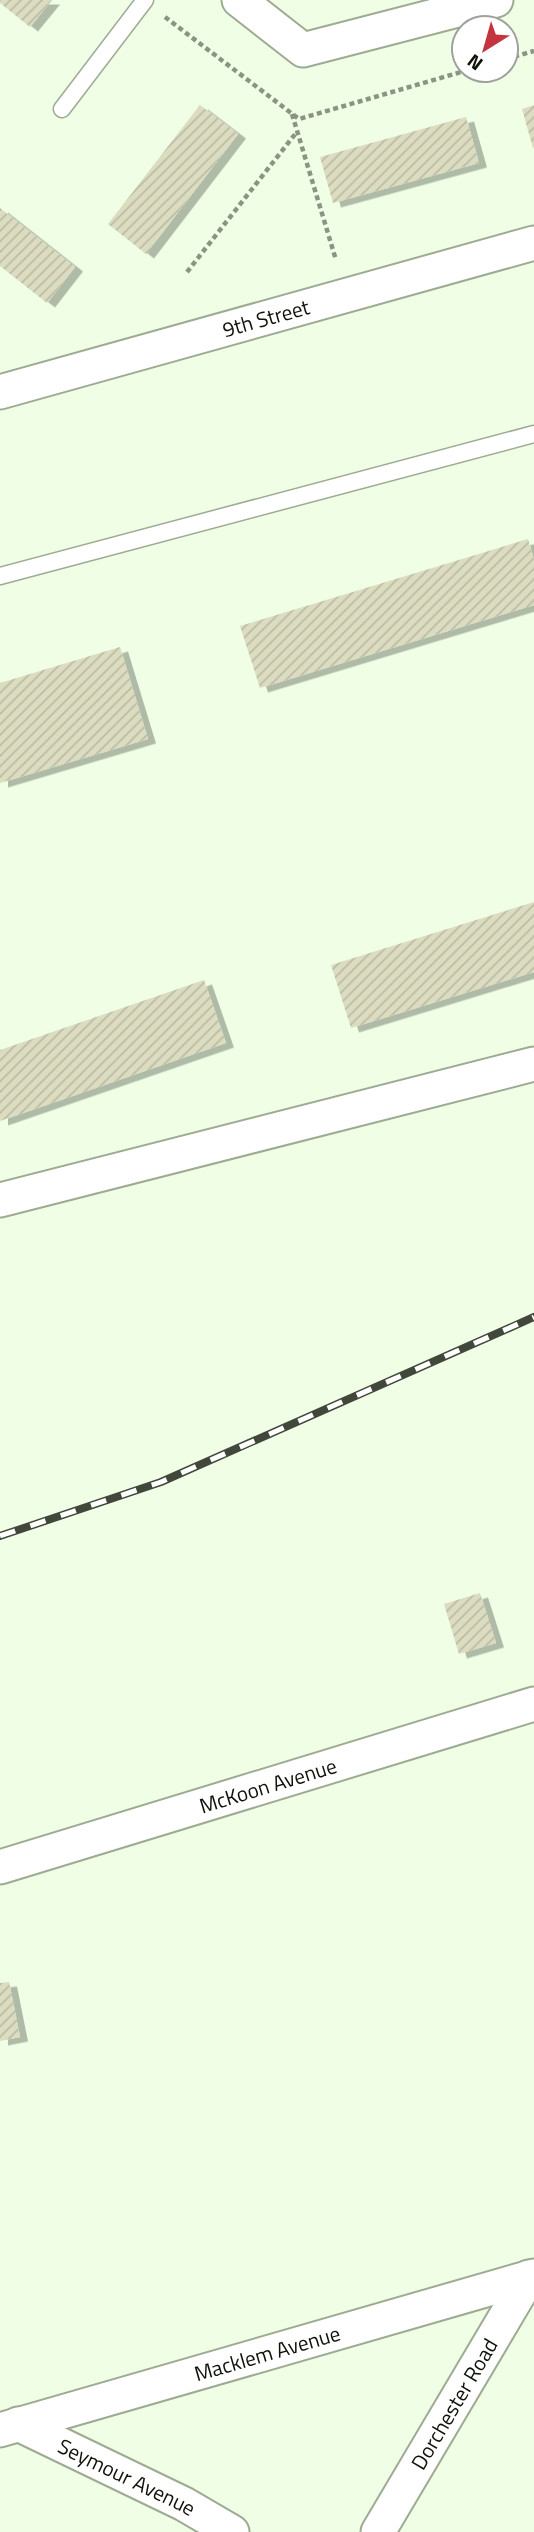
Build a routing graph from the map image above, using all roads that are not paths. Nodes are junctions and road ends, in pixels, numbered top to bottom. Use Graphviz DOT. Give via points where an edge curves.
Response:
graph roads {
  1 [pos="145,0"];
  2 [pos="239,0"];
  3 [pos="496,0"];
  4 [pos="62,108"];
  5 [pos="534,243"];
  6 [pos="0,392"];
  7 [pos="534,434"];
  8 [pos="0,576"];
  9 [pos="534,1064"];
  10 [pos="0,1200"];
  11 [pos="534,1704"];
  12 [pos="0,1867"];
  13 [pos="532,2276"];
  14 [pos="9,2427"];
  15 [pos="232,2532"];
  16 [pos="378,2532"];
  1 -- 4 [label="lane"];
  2 -- 3 [label="street" via="303,50"];
  5 -- 6 [label="street, 9th Street"];
  7 -- 8 [label="lane"];
  9 -- 10 [label="street"];
  11 -- 12 [label="street, McKoon Avenue"];
  13 -- 14 [label="street, Macklem Avenue"];
  13 -- 16 [label="street, Dorchester Road"];
  14 -- 15 [label="street, Seymour Avenue" via="184,2504"];
}
